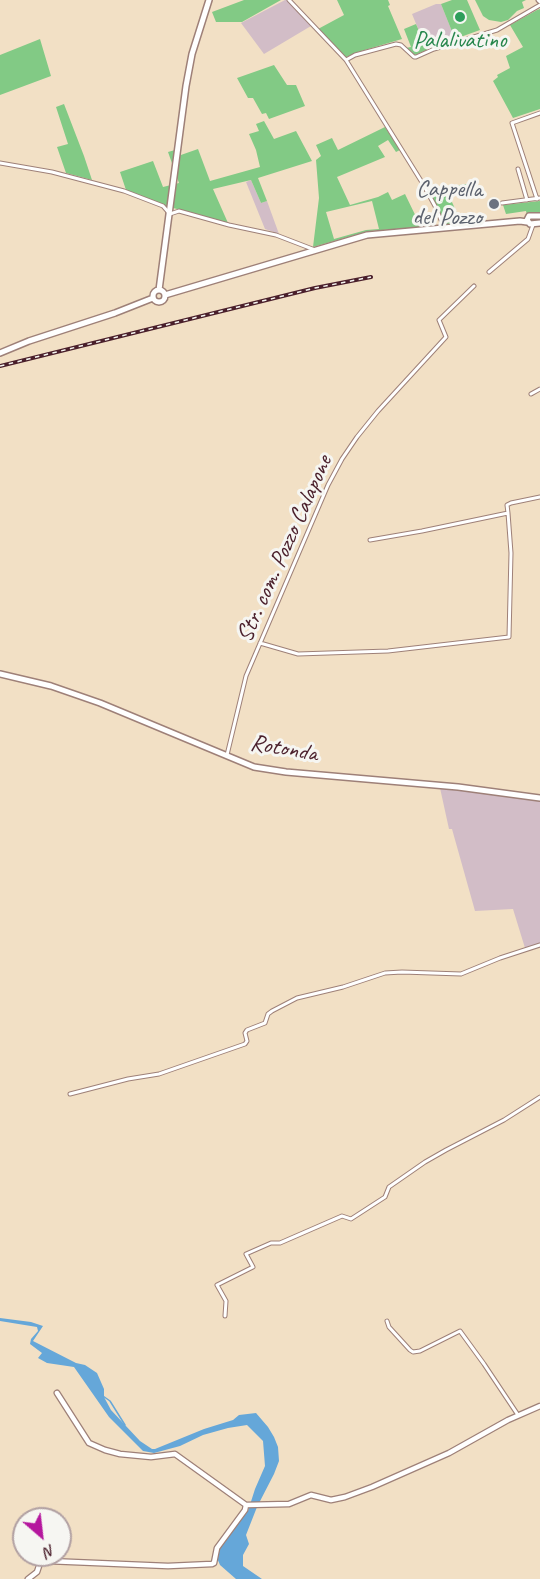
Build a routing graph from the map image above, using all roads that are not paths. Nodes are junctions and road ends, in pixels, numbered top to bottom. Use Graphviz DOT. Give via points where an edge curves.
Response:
graph roads {
  1 [pos="209,0"];
  2 [pos="289,0"];
  3 [pos="540,2"];
  4 [pos="346,60"];
  5 [pos="539,113"];
  6 [pos="540,118"];
  7 [pos="0,163"];
  8 [pos="518,169"];
  9 [pos="538,199"];
  10 [pos="527,201"];
  11 [pos="171,202"];
  12 [pos="502,203"];
  13 [pos="163,207"];
  14 [pos="170,214"];
  15 [pos="540,216"];
  16 [pos="534,222"];
  17 [pos="444,228"];
  18 [pos="315,250"];
  19 [pos="489,272"];
  20 [pos="474,286"];
  21 [pos="159,290"];
  22 [pos="165,295"];
  23 [pos="153,298"];
  24 [pos="0,353"];
  25 [pos="540,389"];
  26 [pos="531,394"];
  27 [pos="540,497"];
  28 [pos="508,513"];
  29 [pos="370,540"];
  30 [pos="260,643"];
  31 [pos="0,674"];
  32 [pos="227,755"];
  33 [pos="540,798"];
  34 [pos="540,945"];
  35 [pos="70,1094"];
  36 [pos="540,1097"];
  37 [pos="225,1316"];
  38 [pos="387,1321"];
  39 [pos="57,1393"];
  40 [pos="540,1406"];
  41 [pos="518,1415"];
  42 [pos="246,1505"];
  43 [pos="28,1579"];
  1 -- 11 [label="main road" via="192,54"];
  2 -- 4 [label="street"];
  3 -- 4 [label="street" via="497,30 416,57 396,44"];
  4 -- 17 [label="street" via="423,184"];
  5 -- 6 [label="street"];
  5 -- 9 [label="street" via="512,123"];
  7 -- 13 [label="street" via="124,191"];
  8 -- 10 [label="street"];
  9 -- 10 [label="street"];
  10 -- 12 [label="street"];
  11 -- 13 [label="street"];
  11 -- 14 [label="main road"];
  13 -- 14 [label="street"];
  14 -- 18 [label="street" via="179,211 276,235"];
  14 -- 21 [label="main road"];
  15 -- 16 [label="main road" via="531,215"];
  16 -- 17 [label="main road"];
  16 -- 19 [label="street" via="528,239"];
  17 -- 18 [label="main road" via="367,235"];
  18 -- 22 [label="main road"];
  20 -- 30 [label="street, Str. com. Pozzo Calapone" via="439,320 446,337 342,459"];
  21 -- 22 [label="main road"];
  21 -- 23 [label="main road"];
  22 -- 23 [label="main road" via="161,302"];
  23 -- 24 [label="main road"];
  25 -- 26 [label="street"];
  27 -- 28 [label="street" via="511,503"];
  28 -- 29 [label="street"];
  28 -- 30 [label="street" via="509,637 388,651 298,654"];
  30 -- 32 [label="street, Str. com. Pozzo Calapone" via="242,688"];
  31 -- 32 [label="main road, Rotonda" via="51,686"];
  32 -- 33 [label="main road, Rotonda" via="254,767 286,772"];
  34 -- 35 [label="street" via="465,973 385,973 297,998 268,1014 265,1023 247,1030 245,1044 159,1074"];
  36 -- 37 [label="street" via="425,1162 389,1187 385,1197 351,1219 342,1216 246,1254 253,1267 217,1285 226,1301"];
  38 -- 41 [label="street" via="388,1327 413,1352 460,1331"];
  39 -- 42 [label="street" via="89,1443 120,1454 175,1454"];
  40 -- 41 [label="street"];
  41 -- 42 [label="street" via="449,1453 345,1497 331,1500 311,1495 289,1504"];
  42 -- 43 [label="street" via="217,1548 212,1564 48,1561 40,1563 35,1575"];
}
